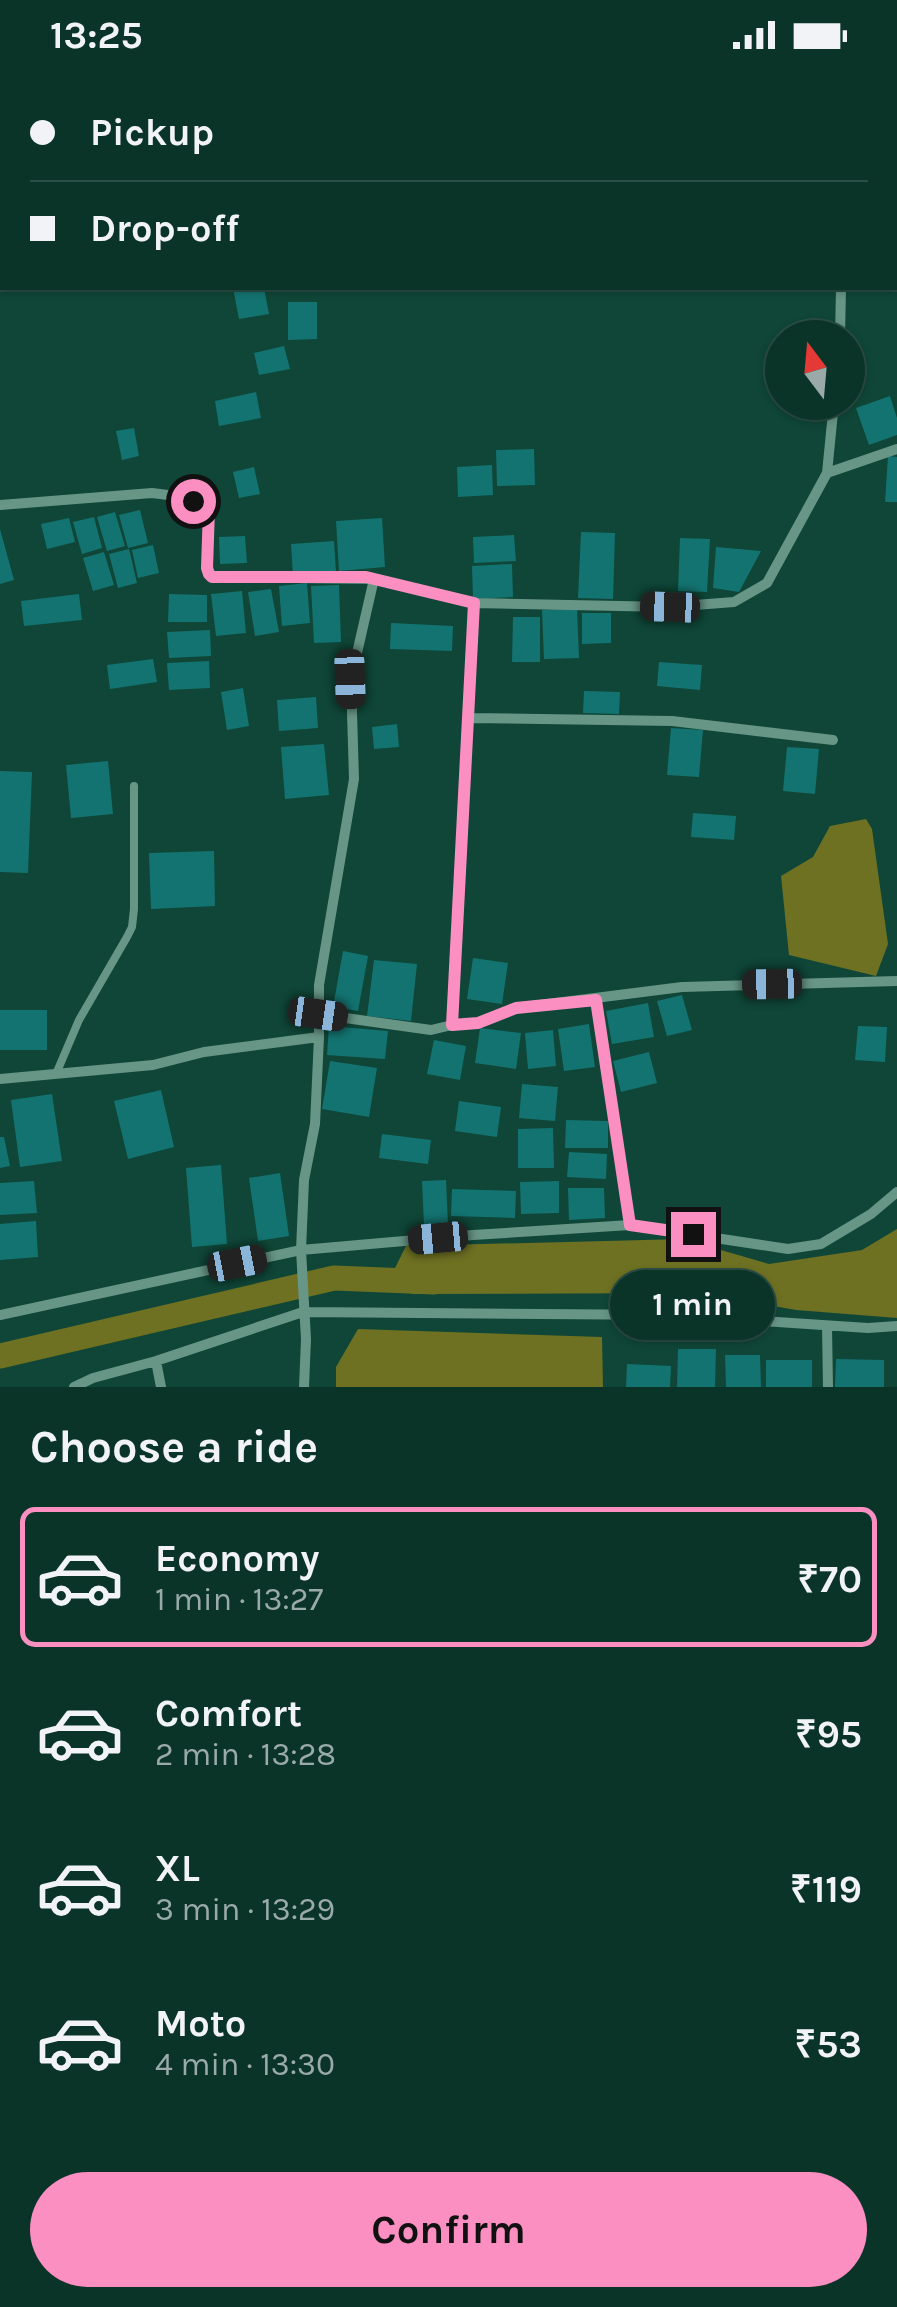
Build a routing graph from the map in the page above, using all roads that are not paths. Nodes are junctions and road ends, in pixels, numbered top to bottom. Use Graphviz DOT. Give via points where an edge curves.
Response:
graph roads {
  1 [pos="841,290"];
  2 [pos="840,320"];
  3 [pos="832,420"];
  4 [pos="897,449"];
  5 [pos="827,473"];
  6 [pos="0,504"];
  7 [pos="374,579"];
  8 [pos="474,603"];
  9 [pos="469,718"];
  10 [pos="834,740"];
  11 [pos="134,786"];
  12 [pos="897,981"];
  13 [pos="596,1000"];
  14 [pos="318,1014"];
  15 [pos="452,1025"];
  16 [pos="319,1037"];
  17 [pos="56,1074"];
  18 [pos="0,1079"];
  19 [pos="897,1192"];
  20 [pos="630,1225"];
  21 [pos="301,1250"];
  22 [pos="303,1312"];
  23 [pos="0,1315"];
  24 [pos="828,1326"];
  25 [pos="897,1326"];
  26 [pos="156,1361"];
  27 [pos="74,1387"];
  28 [pos="161,1387"];
  29 [pos="304,1387"];
  30 [pos="828,1387"];
  1 -- 2 [label="street"];
  3 -- 5 [label="street"];
  4 -- 5 [label="street"];
  5 -- 8 [label="street" via="767,584 734,602"];
  6 -- 7 [label="street" via="176,496 209,509 212,577"];
  7 -- 8 [label="street"];
  7 -- 14 [label="street" via="350,679 354,778"];
  8 -- 9 [label="street"];
  9 -- 10 [label="street" via="672,721"];
  9 -- 15 [label="street"];
  11 -- 17 [label="lane" via="132,927"];
  12 -- 13 [label="street" via="702,986"];
  13 -- 15 [label="street" via="516,1008"];
  13 -- 20 [label="street"];
  14 -- 15 [label="street" via="431,1030"];
  14 -- 16 [label="street"];
  16 -- 17 [label="street"];
  16 -- 21 [label="street"];
  17 -- 18 [label="street"];
  19 -- 20 [label="street" via="821,1244 788,1249"];
  20 -- 21 [label="street"];
  21 -- 22 [label="street"];
  21 -- 23 [label="street"];
  22 -- 24 [label="street" via="673,1315"];
  22 -- 26 [label="street"];
  22 -- 29 [label="street"];
  24 -- 25 [label="street"];
  24 -- 30 [label="street"];
  26 -- 27 [label="street"];
  26 -- 28 [label="street"];
}
